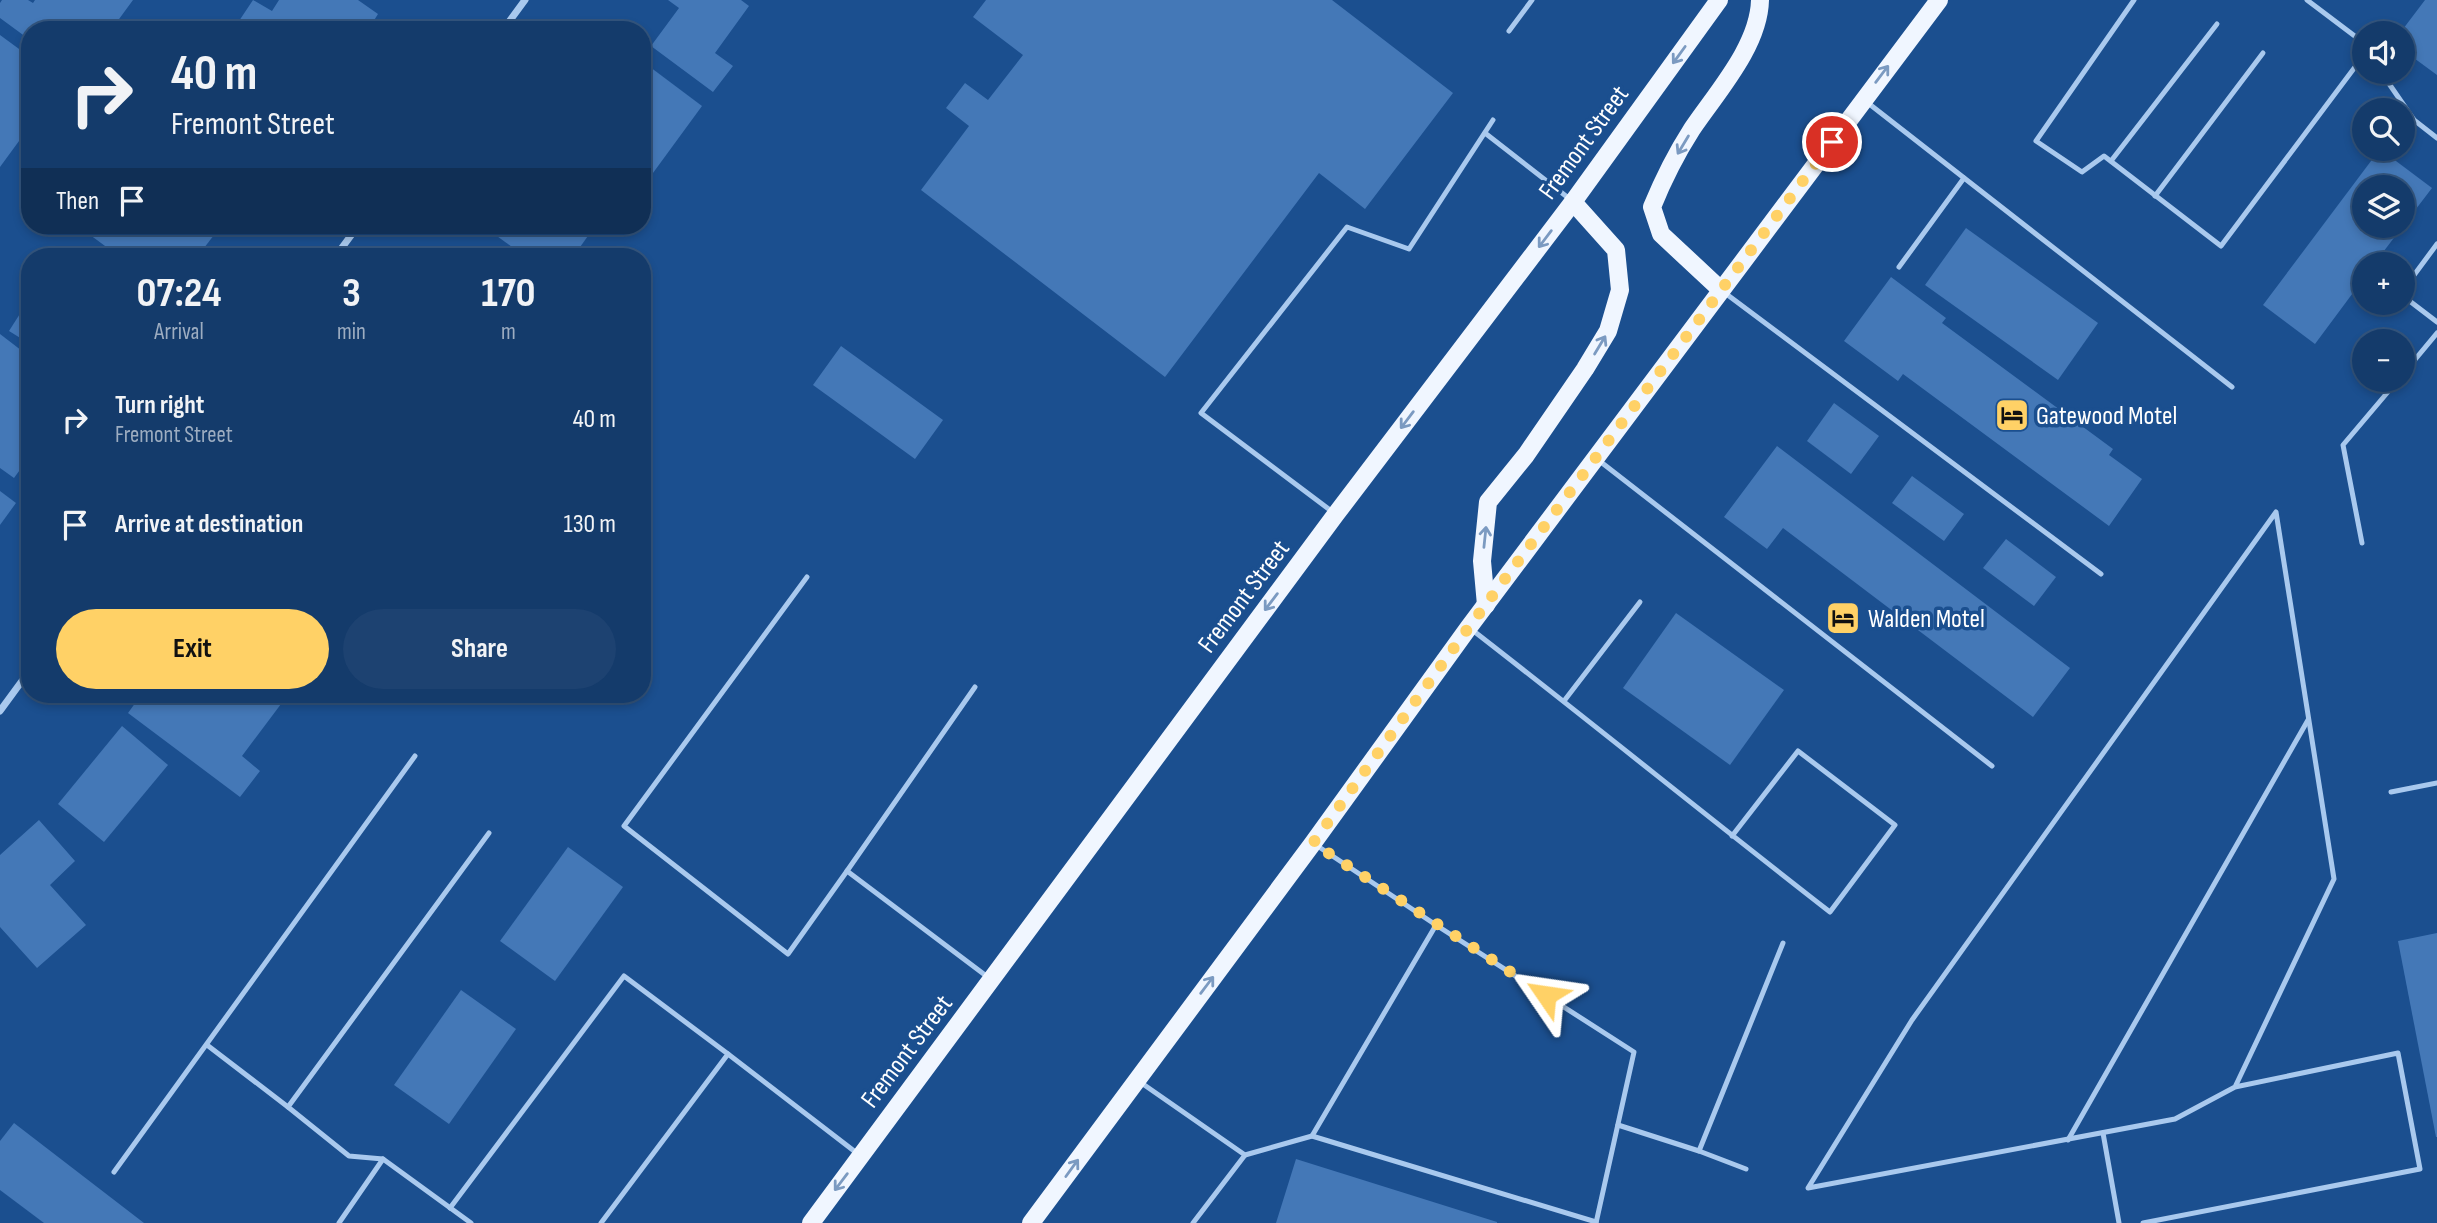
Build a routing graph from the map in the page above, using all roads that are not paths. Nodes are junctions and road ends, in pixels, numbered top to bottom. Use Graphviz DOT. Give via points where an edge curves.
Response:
graph roads {
  1 [pos="525,0"];
  2 [pos="1532,0"];
  3 [pos="1719,0"];
  4 [pos="1760,0"];
  5 [pos="1939,0"];
  6 [pos="2134,0"];
  7 [pos="2307,0"];
  8 [pos="510,21"];
  9 [pos="2217,24"];
  10 [pos="1509,31"];
  11 [pos="2352,34"];
  12 [pos="2263,53"];
  13 [pos="2352,71"];
  14 [pos="2389,84"];
  15 [pos="1863,99"];
  16 [pos="1493,120"];
  17 [pos="1485,133"];
  18 [pos="2437,138"];
  19 [pos="2111,160"];
  20 [pos="1964,178"];
  21 [pos="2155,195"];
  22 [pos="1573,202"];
  23 [pos="2437,244"];
  24 [pos="1899,268"];
  25 [pos="2415,274"];
  26 [pos="1721,290"];
  27 [pos="2415,305"];
  28 [pos="2437,322"];
  29 [pos="2437,333"];
  30 [pos="2415,360"];
  31 [pos="2232,387"];
  32 [pos="2388,392"];
  33 [pos="1595,458"];
  34 [pos="1336,514"];
  35 [pos="2362,543"];
  36 [pos="2101,574"];
  37 [pos="807,577"];
  38 [pos="1640,602"];
  39 [pos="1486,605"];
  40 [pos="1469,627"];
  41 [pos="21,682"];
  42 [pos="975,687"];
  43 [pos="1564,701"];
  44 [pos="0,710"];
  45 [pos="2309,719"];
  46 [pos="415,755"];
  47 [pos="1992,766"];
  48 [pos="2437,783"];
  49 [pos="2391,792"];
  50 [pos="489,833"];
  51 [pos="1732,836"];
  52 [pos="1313,843"];
  53 [pos="847,871"];
  54 [pos="1436,925"];
  55 [pos="1783,943"];
  56 [pos="992,979"];
  57 [pos="207,1045"];
  58 [pos="728,1054"];
  59 [pos="1136,1080"];
  60 [pos="2235,1087"];
  61 [pos="288,1107"];
  62 [pos="1618,1125"];
  63 [pos="2103,1133"];
  64 [pos="1312,1136"];
  65 [pos="2068,1140"];
  66 [pos="1699,1151"];
  67 [pos="1245,1155"];
  68 [pos="861,1156"];
  69 [pos="383,1159"];
  70 [pos="1746,1169"];
  71 [pos="114,1172"];
  72 [pos="450,1208"];
  73 [pos="1596,1222"];
  74 [pos="340,1223"];
  75 [pos="471,1223"];
  76 [pos="601,1223"];
  77 [pos="811,1223"];
  78 [pos="1031,1223"];
  79 [pos="1193,1223"];
  80 [pos="2119,1223"];
  81 [pos="2143,1223"];
  1 -- 8 [label="street"];
  2 -- 10 [label="lane"];
  3 -- 22 [label="main road, Fremont Street, one-way"];
  4 -- 26 [label="main road, one-way" via="1744,53 1666,173 1652,207 1661,234"];
  15 -- 5 [label="main road, one-way"];
  6 -- 19 [label="lane" via="2036,141 2082,172 2104,156"];
  7 -- 11 [label="lane"];
  9 -- 19 [label="lane"];
  12 -- 21 [label="lane"];
  13 -- 21 [label="lane" via="2221,246"];
  14 -- 18 [label="lane" via="2414,120"];
  15 -- 20 [label="lane"];
  15 -- 26 [label="main road"];
  16 -- 17 [label="lane"];
  17 -- 22 [label="lane"];
  17 -- 34 [label="lane" via="1409,249 1347,227 1201,413"];
  19 -- 21 [label="lane"];
  20 -- 24 [label="lane"];
  20 -- 31 [label="lane"];
  22 -- 34 [label="main road, Fremont Street, one-way"];
  39 -- 22 [label="main road, one-way" via="1482,561 1488,502 1585,369 1608,331 1620,290 1615,250"];
  23 -- 25 [label="lane"];
  26 -- 33 [label="main road"];
  26 -- 36 [label="lane"];
  27 -- 28 [label="lane"];
  29 -- 30 [label="lane"];
  32 -- 35 [label="lane" via="2343,445"];
  33 -- 39 [label="main road"];
  33 -- 47 [label="lane"];
  34 -- 56 [label="main road, Fremont Street, one-way"];
  37 -- 53 [label="lane" via="624,826 788,954"];
  38 -- 43 [label="lane"];
  39 -- 40 [label="main road"];
  40 -- 43 [label="lane"];
  40 -- 52 [label="main road"];
  41 -- 44 [label="street"];
  42 -- 53 [label="lane"];
  43 -- 51 [label="lane"];
  45 -- 60 [label="lane" via="2334,879"];
  45 -- 65 [label="lane"];
  45 -- 65 [label="lane" via="2276,512 1912,1020 1808,1188"];
  46 -- 57 [label="lane"];
  48 -- 49 [label="lane"];
  50 -- 61 [label="lane"];
  51 -- 51 [label="lane" via="1830,912 1895,825 1798,751"];
  52 -- 54 [label="lane"];
  59 -- 52 [label="main road, one-way"];
  53 -- 56 [label="lane"];
  54 -- 62 [label="lane" via="1634,1052"];
  54 -- 64 [label="lane"];
  55 -- 66 [label="lane"];
  56 -- 68 [label="main road, Fremont Street"];
  57 -- 61 [label="lane"];
  57 -- 71 [label="lane"];
  58 -- 68 [label="lane"];
  58 -- 72 [label="lane" via="624,976"];
  58 -- 76 [label="lane"];
  59 -- 67 [label="lane"];
  78 -- 59 [label="main road, one-way"];
  60 -- 63 [label="lane" via="2175,1119"];
  60 -- 81 [label="lane" via="2398,1053 2420,1169"];
  61 -- 69 [label="lane" via="349,1156"];
  62 -- 66 [label="lane"];
  62 -- 73 [label="lane"];
  63 -- 65 [label="lane"];
  63 -- 80 [label="lane"];
  64 -- 67 [label="lane"];
  64 -- 73 [label="lane"];
  66 -- 70 [label="lane"];
  67 -- 79 [label="lane"];
  68 -- 77 [label="main road, Fremont Street, one-way"];
  69 -- 72 [label="lane"];
  69 -- 74 [label="lane"];
  72 -- 75 [label="lane"];
}
